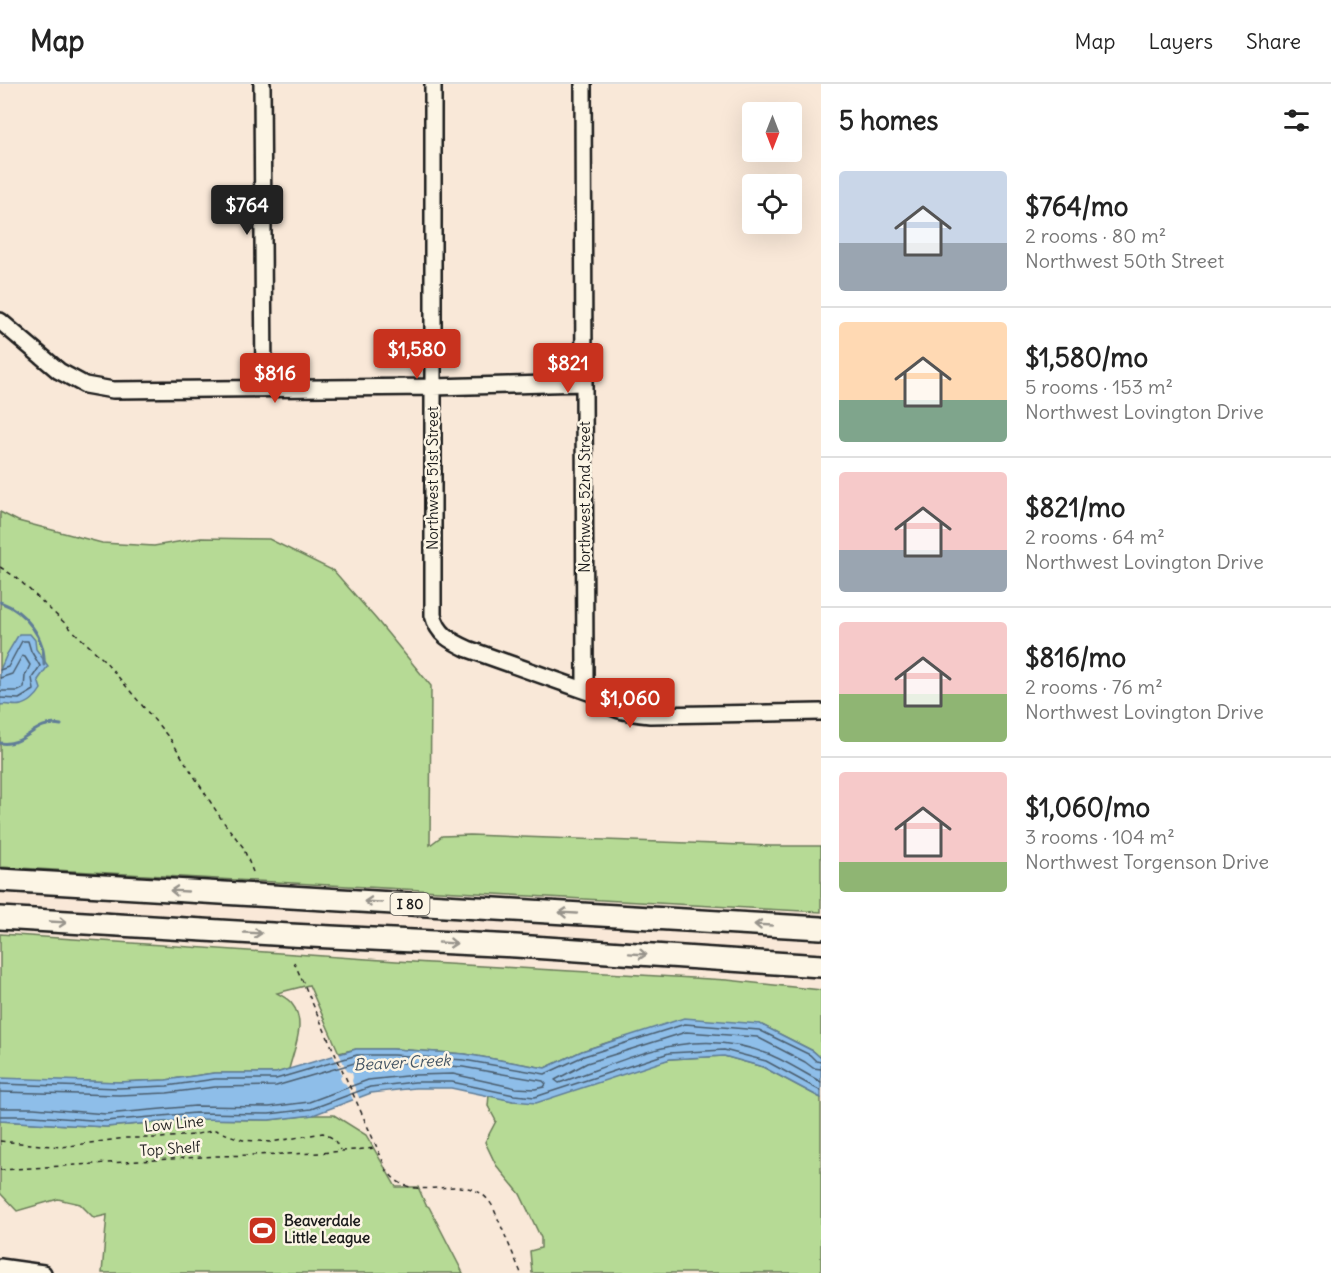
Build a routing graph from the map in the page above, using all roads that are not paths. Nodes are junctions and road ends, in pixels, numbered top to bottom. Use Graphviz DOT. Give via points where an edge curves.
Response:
graph roads {
  1 [pos="262,84"];
  2 [pos="433,84"];
  3 [pos="583,84"];
  4 [pos="0,321"];
  5 [pos="585,383"];
  6 [pos="433,387"];
  7 [pos="264,388"];
  8 [pos="592,693"];
  9 [pos="821,712"];
  10 [pos="0,880"];
  11 [pos="0,918"];
  12 [pos="821,928"];
  13 [pos="790,964"];
  14 [pos="821,966"];
  15 [pos="821,973"];
  16 [pos="0,1267"];
  17 [pos="39,1273"];
  1 -- 7 [label="street"];
  2 -- 6 [label="street, Northwest 51st Street"];
  3 -- 5 [label="street, Northwest 52nd Street"];
  4 -- 7 [label="street" via="59,371 85,385 113,390"];
  5 -- 6 [label="street"];
  5 -- 8 [label="street, Northwest 52nd Street" via="585,681"];
  6 -- 7 [label="street"];
  6 -- 8 [label="street, Northwest 51st Street" via="433,615 441,633 459,645"];
  8 -- 9 [label="street" via="615,709 650,715"];
  12 -- 10 [label="highway, I 80, one-way"];
  11 -- 13 [label="highway, one-way"];
  13 -- 14 [label="highway"];
  13 -- 15 [label="highway"];
  16 -- 17 [label="street"];
}
